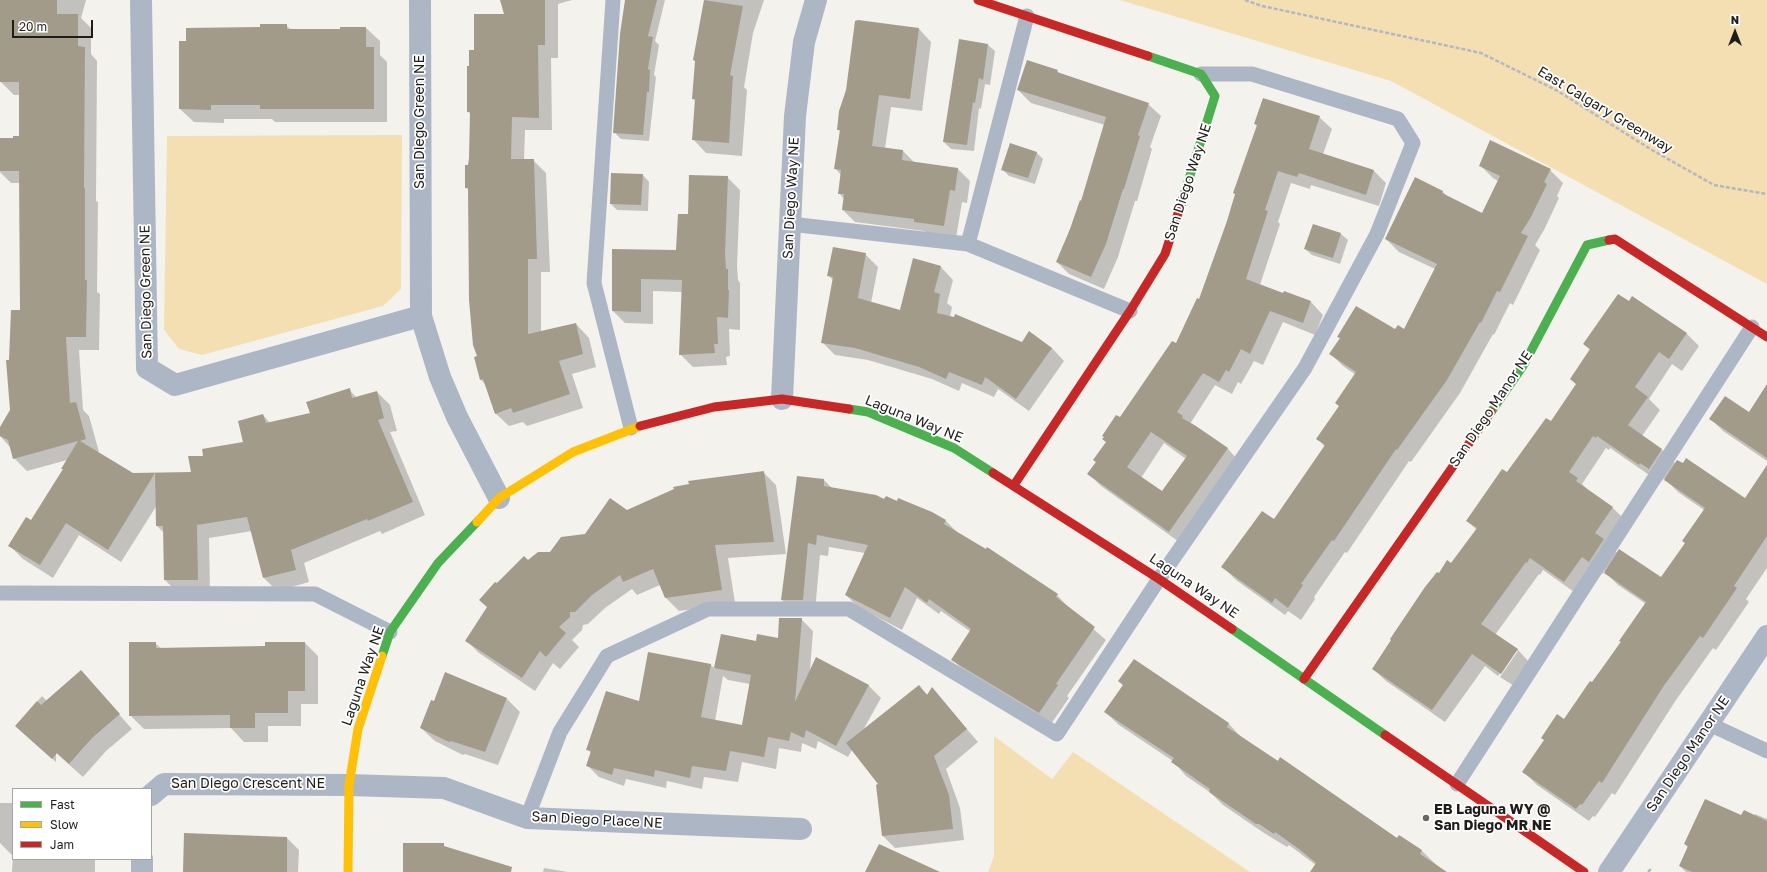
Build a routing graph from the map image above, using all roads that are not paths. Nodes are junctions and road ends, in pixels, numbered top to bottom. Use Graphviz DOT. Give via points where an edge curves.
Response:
graph roads {
  1 [pos="141,0"];
  2 [pos="420,0"];
  3 [pos="613,0"];
  4 [pos="816,0"];
  5 [pos="978,0"];
  6 [pos="1027,16"];
  7 [pos="1201,74"];
  8 [pos="790,224"];
  9 [pos="968,244"];
  10 [pos="1130,310"];
  11 [pos="421,316"];
  12 [pos="1752,327"];
  13 [pos="1767,337"];
  14 [pos="782,399"];
  15 [pos="631,428"];
  16 [pos="1014,485"];
  17 [pos="499,498"];
  18 [pos="1159,579"];
  19 [pos="0,593"];
  20 [pos="390,632"];
  21 [pos="1767,636"];
  22 [pos="1304,679"];
  23 [pos="1707,724"];
  24 [pos="1767,751"];
  25 [pos="1457,784"];
  26 [pos="349,785"];
  27 [pos="152,794"];
  28 [pos="527,818"];
  29 [pos="801,829"];
  30 [pos="142,860"];
  31 [pos="142,872"];
  32 [pos="348,872"];
  33 [pos="1584,872"];
  34 [pos="1609,872"];
  1 -- 11 [label="street, San Diego Green NE" via="147,368 175,385"];
  2 -- 11 [label="street, San Diego Green NE"];
  3 -- 15 [label="lane" via="594,283"];
  4 -- 8 [label="street, San Diego Way NE" via="804,42 794,116"];
  5 -- 6 [label="street"];
  6 -- 7 [label="street"];
  6 -- 9 [label="lane"];
  7 -- 10 [label="street, San Diego Way NE" via="1215,96 1165,254"];
  7 -- 18 [label="lane" via="1252,74 1398,119 1413,142 1377,234 1305,368"];
  8 -- 9 [label="lane"];
  8 -- 14 [label="street, San Diego Way NE"];
  9 -- 10 [label="lane"];
  10 -- 16 [label="street, San Diego Way NE"];
  11 -- 17 [label="street, San Diego Green NE" via="440,377 457,417"];
  12 -- 13 [label="street, San Diego Manor NE"];
  12 -- 22 [label="street, San Diego Manor NE" via="1615,238 1587,245 1523,366"];
  12 -- 25 [label="lane"];
  14 -- 15 [label="street, Laguna Way NE" via="714,407"];
  14 -- 16 [label="street, Laguna Way NE" via="868,412 954,448"];
  15 -- 17 [label="street, Laguna Way NE" via="573,452"];
  16 -- 18 [label="street, Laguna Way NE"];
  17 -- 20 [label="street, Laguna Way NE" via="438,563"];
  18 -- 22 [label="street, Laguna Way NE"];
  18 -- 28 [label="lane" via="1057,734 849,609 708,609 608,656 560,732"];
  19 -- 20 [label="lane" via="315,594"];
  20 -- 26 [label="street, Laguna Way NE" via="358,729"];
  21 -- 23 [label="street, San Diego Manor NE"];
  22 -- 25 [label="street, Laguna Way NE"];
  23 -- 24 [label="lane"];
  23 -- 34 [label="street, San Diego Manor NE"];
  25 -- 33 [label="street, Laguna Way NE"];
  26 -- 27 [label="street, San Diego Crescent NE" via="164,784"];
  26 -- 28 [label="street, San Diego Place NE" via="444,788"];
  26 -- 32 [label="street, Laguna Way NE"];
  28 -- 29 [label="street, San Diego Place NE"];
  30 -- 31 [label="street"];
}
